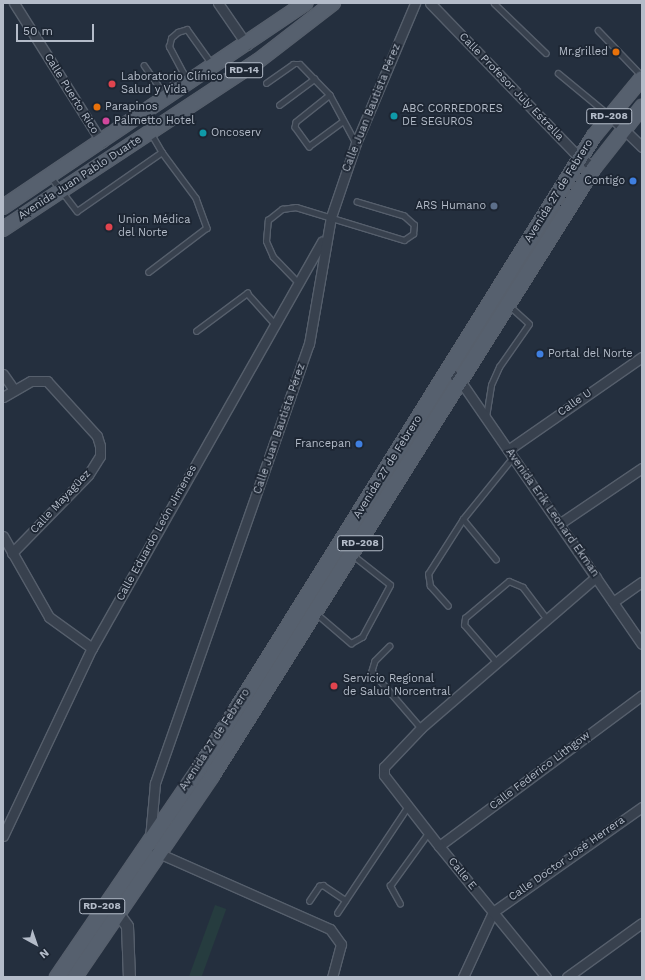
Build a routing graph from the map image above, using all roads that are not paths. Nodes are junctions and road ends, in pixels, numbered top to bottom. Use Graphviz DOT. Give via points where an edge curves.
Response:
graph roads {
  1 [pos="14,3"];
  2 [pos="218,3"];
  3 [pos="333,3"];
  4 [pos="415,3"];
  5 [pos="430,3"];
  6 [pos="494,3"];
  7 [pos="300,5"];
  8 [pos="598,30"];
  9 [pos="247,45"];
  10 [pos="546,53"];
  11 [pos="144,65"];
  12 [pos="214,67"];
  13 [pos="558,73"];
  14 [pos="642,77"];
  15 [pos="314,79"];
  16 [pos="266,83"];
  17 [pos="165,95"];
  18 [pos="330,95"];
  19 [pos="279,105"];
  20 [pos="642,107"];
  21 [pos="609,115"];
  22 [pos="343,121"];
  23 [pos="622,128"];
  24 [pos="151,133"];
  25 [pos="102,143"];
  26 [pos="356,143"];
  27 [pos="642,147"];
  28 [pos="162,152"];
  29 [pos="580,157"];
  30 [pos="594,168"];
  31 [pos="51,177"];
  32 [pos="61,191"];
  33 [pos="357,202"];
  34 [pos="3,207"];
  35 [pos="331,217"];
  36 [pos="3,229"];
  37 [pos="325,236"];
  38 [pos="149,272"];
  39 [pos="298,282"];
  40 [pos="509,306"];
  41 [pos="275,324"];
  42 [pos="196,331"];
  43 [pos="642,357"];
  44 [pos="449,371"];
  45 [pos="3,374"];
  46 [pos="461,382"];
  47 [pos="14,390"];
  48 [pos="3,397"];
  49 [pos="486,418"];
  50 [pos="510,453"];
  51 [pos="642,468"];
  52 [pos="463,519"];
  53 [pos="559,524"];
  54 [pos="3,536"];
  55 [pos="12,553"];
  56 [pos="352,554"];
  57 [pos="496,559"];
  58 [pos="596,577"];
  59 [pos="642,582"];
  60 [pos="613,602"];
  61 [pos="448,606"];
  62 [pos="315,613"];
  63 [pos="547,620"];
  64 [pos="642,644"];
  65 [pos="390,646"];
  66 [pos="92,648"];
  67 [pos="497,663"];
  68 [pos="642,695"];
  69 [pos="421,728"];
  70 [pos="409,805"];
  71 [pos="642,807"];
  72 [pos="6,820"];
  73 [pos="429,832"];
  74 [pos="3,836"];
  75 [pos="149,837"];
  76 [pos="439,846"];
  77 [pos="157,855"];
  78 [pos="345,900"];
  79 [pos="309,901"];
  80 [pos="104,904"];
  81 [pos="400,904"];
  82 [pos="117,912"];
  83 [pos="493,912"];
  84 [pos="337,913"];
  85 [pos="642,923"];
  86 [pos="56,977"];
  87 [pos="75,977"];
  88 [pos="129,977"];
  89 [pos="332,977"];
  90 [pos="463,977"];
  91 [pos="546,977"];
  92 [pos="567,977"];
  1 -- 25 [label="street, Calle Puerto Rico"];
  2 -- 9 [label="street"];
  3 -- 24 [label="main road, Avenida Juan Pablo Duarte / RD-14" via="258,61"];
  4 -- 26 [label="street, Calle Juan Bautista Pérez"];
  5 -- 29 [label="street, Calle Profesor July Estrella"];
  6 -- 10 [label="lane"];
  7 -- 9 [label="main road, Avenida Juan Pablo Duarte / RD-14"];
  8 -- 14 [label="lane"];
  9 -- 12 [label="main road, Avenida Juan Pablo Duarte / RD-14"];
  11 -- 17 [label="lane"];
  12 -- 17 [label="main road, Avenida Juan Pablo Duarte / RD-14"];
  12 -- 17 [label="lane" via="187,29 178,32 171,38 169,47 183,73"];
  13 -- 21 [label="lane"];
  14 -- 21 [label="main road, Avenida 27 de Febrero / RD-208"];
  15 -- 16 [label="lane" via="297,63"];
  15 -- 18 [label="lane"];
  15 -- 19 [label="lane"];
  17 -- 25 [label="main road, Avenida Juan Pablo Duarte / RD-14"];
  18 -- 22 [label="lane"];
  18 -- 22 [label="lane" via="296,122 295,127 309,146"];
  20 -- 23 [label="main road, Avenida 27 de Febrero / RD-208"];
  21 -- 23 [label="street"];
  21 -- 29 [label="main road, Avenida 27 de Febrero / RD-208"];
  22 -- 26 [label="lane"];
  23 -- 27 [label="street"];
  23 -- 30 [label="main road, Avenida 27 de Febrero / RD-208"];
  24 -- 28 [label="lane"];
  24 -- 32 [label="main road, Avenida Juan Pablo Duarte / RD-14"];
  25 -- 31 [label="main road, Avenida Juan Pablo Duarte"];
  26 -- 35 [label="street, Calle Juan Bautista Pérez"];
  28 -- 32 [label="lane" via="77,211"];
  28 -- 38 [label="lane" via="196,198 207,228"];
  29 -- 30 [label="street, Calle Profesor July Estrella"];
  29 -- 44 [label="main road, Avenida 27 de Febrero / RD-208"];
  30 -- 40 [label="main road, Avenida 27 de Febrero / RD-208"];
  31 -- 32 [label="lane"];
  31 -- 34 [label="main road, Avenida Juan Pablo Duarte"];
  32 -- 36 [label="main road, Avenida Juan Pablo Duarte / RD-14"];
  33 -- 35 [label="lane" via="404,216 414,225 413,234 404,240"];
  35 -- 37 [label="street, Calle Juan Bautista Pérez"];
  35 -- 39 [label="lane" via="296,207 275,212 268,220 266,241 273,257"];
  37 -- 39 [label="street, Calle Eduardo León Jimenes"];
  37 -- 75 [label="street, Calle Juan Bautista Pérez" via="309,344 155,784"];
  39 -- 41 [label="street, Calle Eduardo León Jimenes"];
  40 -- 46 [label="main road, Avenida 27 de Febrero / RD-208"];
  40 -- 49 [label="lane" via="529,324 499,367 490,385"];
  41 -- 42 [label="lane" via="247,293"];
  41 -- 66 [label="street, Calle Eduardo León Jimenes"];
  43 -- 50 [label="street, Calle U"];
  44 -- 46 [label="street, Avenida Erik Leonard Ekman"];
  44 -- 75 [label="main road, Avenida 27 de Febrero / RD-208" via="199,769"];
  45 -- 47 [label="street"];
  46 -- 49 [label="street, Avenida Erik Leonard Ekman"];
  46 -- 56 [label="main road, Avenida 27 de Febrero / RD-208"];
  47 -- 48 [label="street, Calle Mayagüez"];
  47 -- 55 [label="street, Calle Mayagüez" via="31,380 47,381 97,436 100,456 88,475"];
  49 -- 50 [label="street, Avenida Erik Leonard Ekman"];
  50 -- 52 [label="lane"];
  50 -- 53 [label="street, Avenida Erik Leonard Ekman"];
  51 -- 53 [label="street"];
  52 -- 57 [label="lane"];
  52 -- 61 [label="lane" via="427,579"];
  53 -- 58 [label="street, Avenida Erik Leonard Ekman"];
  54 -- 55 [label="street"];
  55 -- 66 [label="street" via="49,617"];
  56 -- 62 [label="main road, Avenida 27 de Febrero / RD-208"];
  56 -- 62 [label="lane" via="390,585 362,637 351,643"];
  58 -- 60 [label="street, Avenida Erik Leonard Ekman"];
  58 -- 63 [label="street"];
  59 -- 60 [label="street"];
  60 -- 64 [label="street, Avenida Erik Leonard Ekman"];
  62 -- 77 [label="main road, Avenida 27 de Febrero / RD-208" via="212,776"];
  63 -- 67 [label="street"];
  63 -- 67 [label="lane" via="523,587 509,581 465,618 464,625"];
  65 -- 69 [label="lane" via="375,661 372,671"];
  66 -- 72 [label="street, Calle Eduardo León Jimenes"];
  67 -- 69 [label="street"];
  68 -- 76 [label="street, Calle Federico Lithgow"];
  69 -- 70 [label="street, Calle E" via="384,767 384,775"];
  70 -- 73 [label="street, Calle E"];
  70 -- 78 [label="lane"];
  71 -- 83 [label="street, Calle Doctor José Herrera"];
  72 -- 74 [label="street, Calle Eduardo León Jimenes"];
  73 -- 76 [label="street, Calle E"];
  73 -- 81 [label="lane" via="390,886"];
  75 -- 77 [label="street"];
  75 -- 80 [label="main road, Avenida 27 de Febrero / RD-208"];
  76 -- 83 [label="street, Calle E"];
  77 -- 82 [label="main road, Avenida 27 de Febrero / RD-208"];
  77 -- 89 [label="street" via="330,929 341,944"];
  78 -- 79 [label="lane" via="319,886"];
  78 -- 84 [label="lane"];
  80 -- 82 [label="street"];
  80 -- 86 [label="main road, Avenida 27 de Febrero / RD-208"];
  82 -- 87 [label="main road, Avenida 27 de Febrero / RD-208"];
  82 -- 88 [label="street" via="128,932"];
  83 -- 90 [label="street"];
  83 -- 91 [label="street, Calle E"];
  85 -- 92 [label="street"];
}
